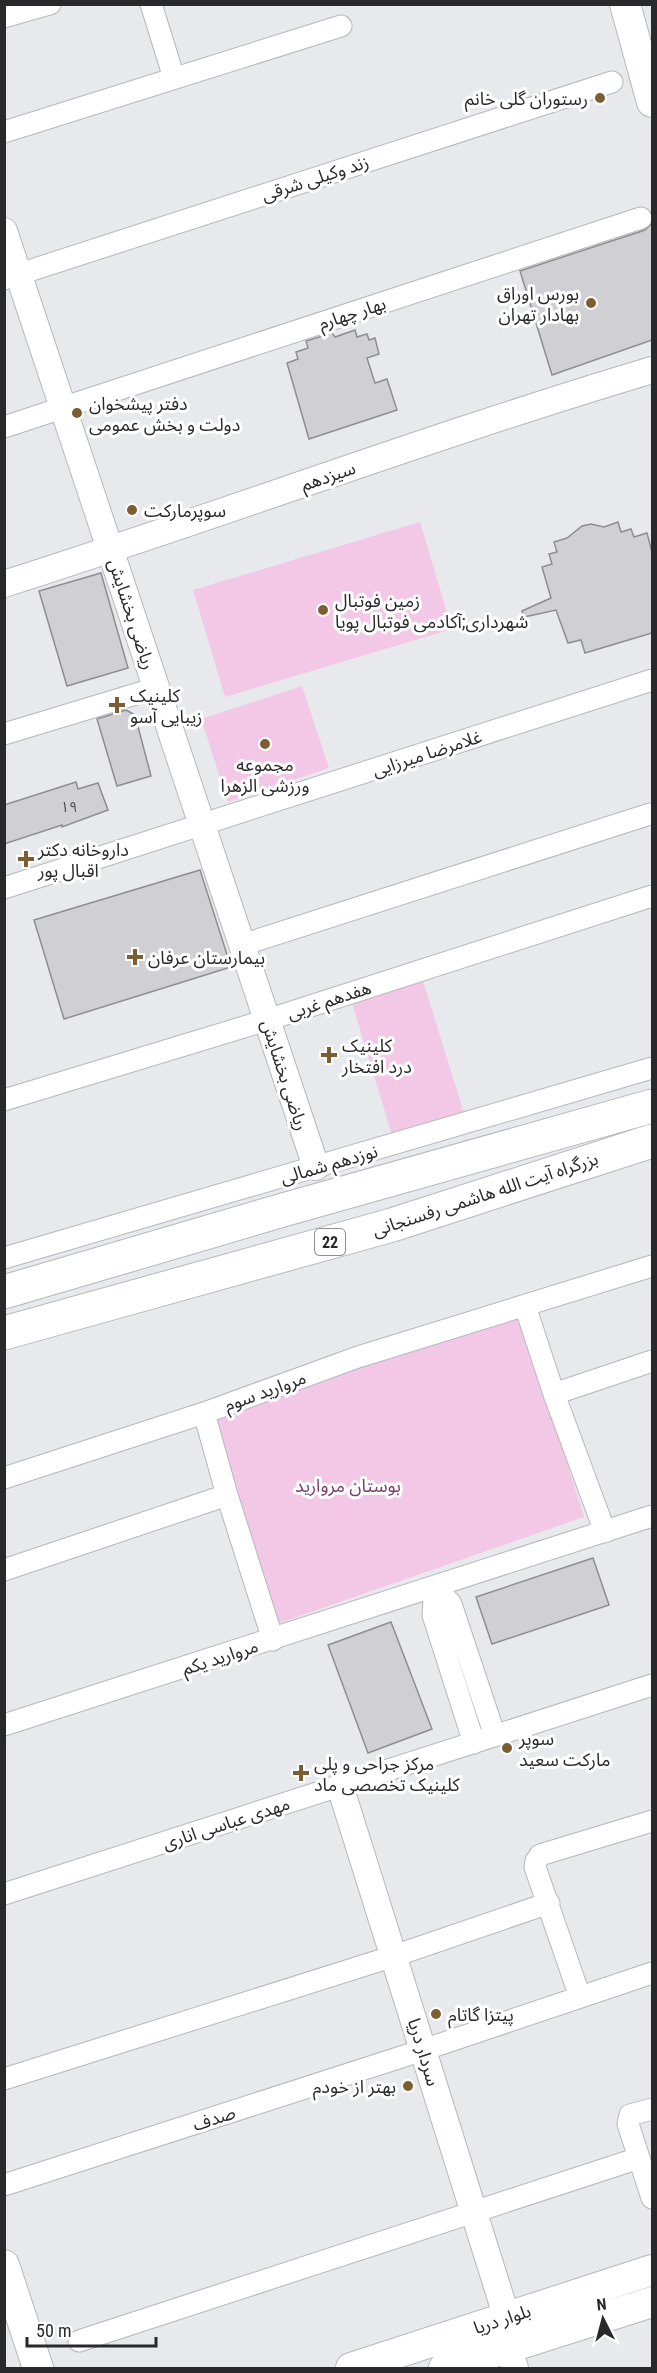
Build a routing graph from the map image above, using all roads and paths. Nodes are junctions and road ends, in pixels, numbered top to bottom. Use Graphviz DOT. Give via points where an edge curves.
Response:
graph roads {
  1 [pos="50,4"];
  2 [pos="151,4"];
  3 [pos="625,4"];
  4 [pos="4,17"];
  5 [pos="341,26"];
  6 [pos="174,78"];
  7 [pos="612,82"];
  8 [pos="652,102"];
  9 [pos="4,132"];
  10 [pos="641,218"];
  11 [pos="4,231"];
  12 [pos="12,276"];
  13 [pos="652,370"];
  14 [pos="63,407"];
  15 [pos="4,427"];
  16 [pos="111,550"];
  17 [pos="4,584"];
  18 [pos="652,680"];
  19 [pos="156,688"];
  20 [pos="4,735"];
  21 [pos="650,814"];
  22 [pos="202,825"];
  23 [pos="4,888"];
  24 [pos="652,896"];
  25 [pos="242,945"];
  26 [pos="267,1020"];
  27 [pos="652,1068"];
  28 [pos="4,1100"];
  29 [pos="652,1106"];
  30 [pos="652,1141"];
  31 [pos="316,1167"];
  32 [pos="4,1258"];
  33 [pos="652,1266"];
  34 [pos="11,1289"];
  35 [pos="525,1306"];
  36 [pos="4,1333"];
  37 [pos="652,1361"];
  38 [pos="554,1394"];
  39 [pos="204,1413"];
  40 [pos="4,1478"];
  41 [pos="227,1495"];
  42 [pos="652,1516"];
  43 [pos="605,1532"];
  44 [pos="4,1570"];
  45 [pos="435,1586"];
  46 [pos="273,1640"];
  47 [pos="652,1685"];
  48 [pos="4,1725"];
  49 [pos="495,1736"];
  50 [pos="474,1743"];
  51 [pos="340,1786"];
  52 [pos="652,1821"];
  53 [pos="4,1894"];
  54 [pos="549,1904"];
  55 [pos="394,1956"];
  56 [pos="652,1973"];
  57 [pos="580,1997"];
  58 [pos="423,2050"];
  59 [pos="4,2079"];
  60 [pos="652,2109"];
  61 [pos="639,2158"];
  62 [pos="4,2185"];
  63 [pos="652,2198"];
  64 [pos="474,2212"];
  65 [pos="4,2265"];
  66 [pos="652,2270"];
  67 [pos="652,2302"];
  68 [pos="507,2318"];
  69 [pos="80,2341"];
  70 [pos="512,2358"];
  71 [pos="33,2363"];
  72 [pos="351,2368"];
  73 [pos="444,2368"];
  1 -- 4 [label="street"];
  2 -- 6 [label="street"];
  3 -- 8 [label="main road"];
  5 -- 6 [label="street"];
  6 -- 9 [label="street"];
  7 -- 12 [label="street, زند وکیلی شرقی"];
  10 -- 14 [label="street, بهار چهارم"];
  11 -- 12 [label="street, ریاضی بخشایش"];
  12 -- 14 [label="street, ریاضی بخشایش"];
  13 -- 16 [label="street, سیزدهم"];
  14 -- 15 [label="street, بهار چهارم"];
  14 -- 16 [label="street, ریاضی بخشایش"];
  16 -- 17 [label="street, سیزدهم"];
  16 -- 19 [label="street, ریاضی بخشایش"];
  18 -- 22 [label="street, غلامرضا میرزایی"];
  19 -- 20 [label="street"];
  19 -- 22 [label="street, ریاضی بخشایش"];
  21 -- 25 [label="street"];
  22 -- 23 [label="street, غلامرضا میرزایی"];
  22 -- 25 [label="street, ریاضی بخشایش"];
  24 -- 26 [label="street, هفدهم غربی"];
  25 -- 26 [label="street, ریاضی بخشایش"];
  26 -- 28 [label="street, هفدهم غربی"];
  26 -- 31 [label="street, ریاضی بخشایش"];
  27 -- 31 [label="street, نوزدهم شمالی"];
  29 -- 34 [label="highway, بزرگراه آیت الله هاشمی رفسنجانی / 22"];
  30 -- 36 [label="highway, بزرگراه آیت الله هاشمی رفسنجانی / 22" via="392,1225"];
  31 -- 32 [label="street, نوزدهم شمالی"];
  33 -- 35 [label="street, مروارید سوم"];
  35 -- 38 [label="street"];
  35 -- 39 [label="street, مروارید سوم" via="358,1357"];
  37 -- 38 [label="street"];
  38 -- 43 [label="street"];
  39 -- 40 [label="street, مروارید سوم"];
  39 -- 41 [label="street"];
  41 -- 44 [label="street"];
  41 -- 46 [label="street"];
  42 -- 43 [label="street, مروارید یکم"];
  43 -- 45 [label="street, مروارید یکم"];
  45 -- 46 [label="street, مروارید یکم"];
  45 -- 49 [label="street" via="451,1604"];
  45 -- 50 [label="street" via="433,1615"];
  46 -- 48 [label="street, مروارید یکم"];
  47 -- 49 [label="street, مهدی عباسی اناری"];
  49 -- 50 [label="street, مهدی عباسی اناری"];
  50 -- 51 [label="street, مهدی عباسی اناری"];
  51 -- 53 [label="street, مهدی عباسی اناری"];
  51 -- 55 [label="street, سردار دریا"];
  52 -- 54 [label="street" via="540,1855 535,1867"];
  54 -- 55 [label="street"];
  54 -- 57 [label="street"];
  55 -- 58 [label="street, سردار دریا"];
  55 -- 59 [label="street"];
  56 -- 57 [label="street, صدف"];
  57 -- 58 [label="street, صدف"];
  58 -- 62 [label="street, صدف"];
  58 -- 64 [label="street, سردار دریا"];
  60 -- 61 [label="street" via="630,2115 628,2124"];
  61 -- 63 [label="street"];
  61 -- 64 [label="street"];
  64 -- 68 [label="street, سردار دریا"];
  64 -- 69 [label="street"];
  65 -- 71 [label="main road"];
  66 -- 68 [label="main road, بلوار دریا"];
  67 -- 70 [label="main road, بلوار دریا"];
  68 -- 70 [label="street, سردار دریا"];
  68 -- 72 [label="main road, بلوار دریا"];
  70 -- 73 [label="main road, بلوار دریا"];
}
